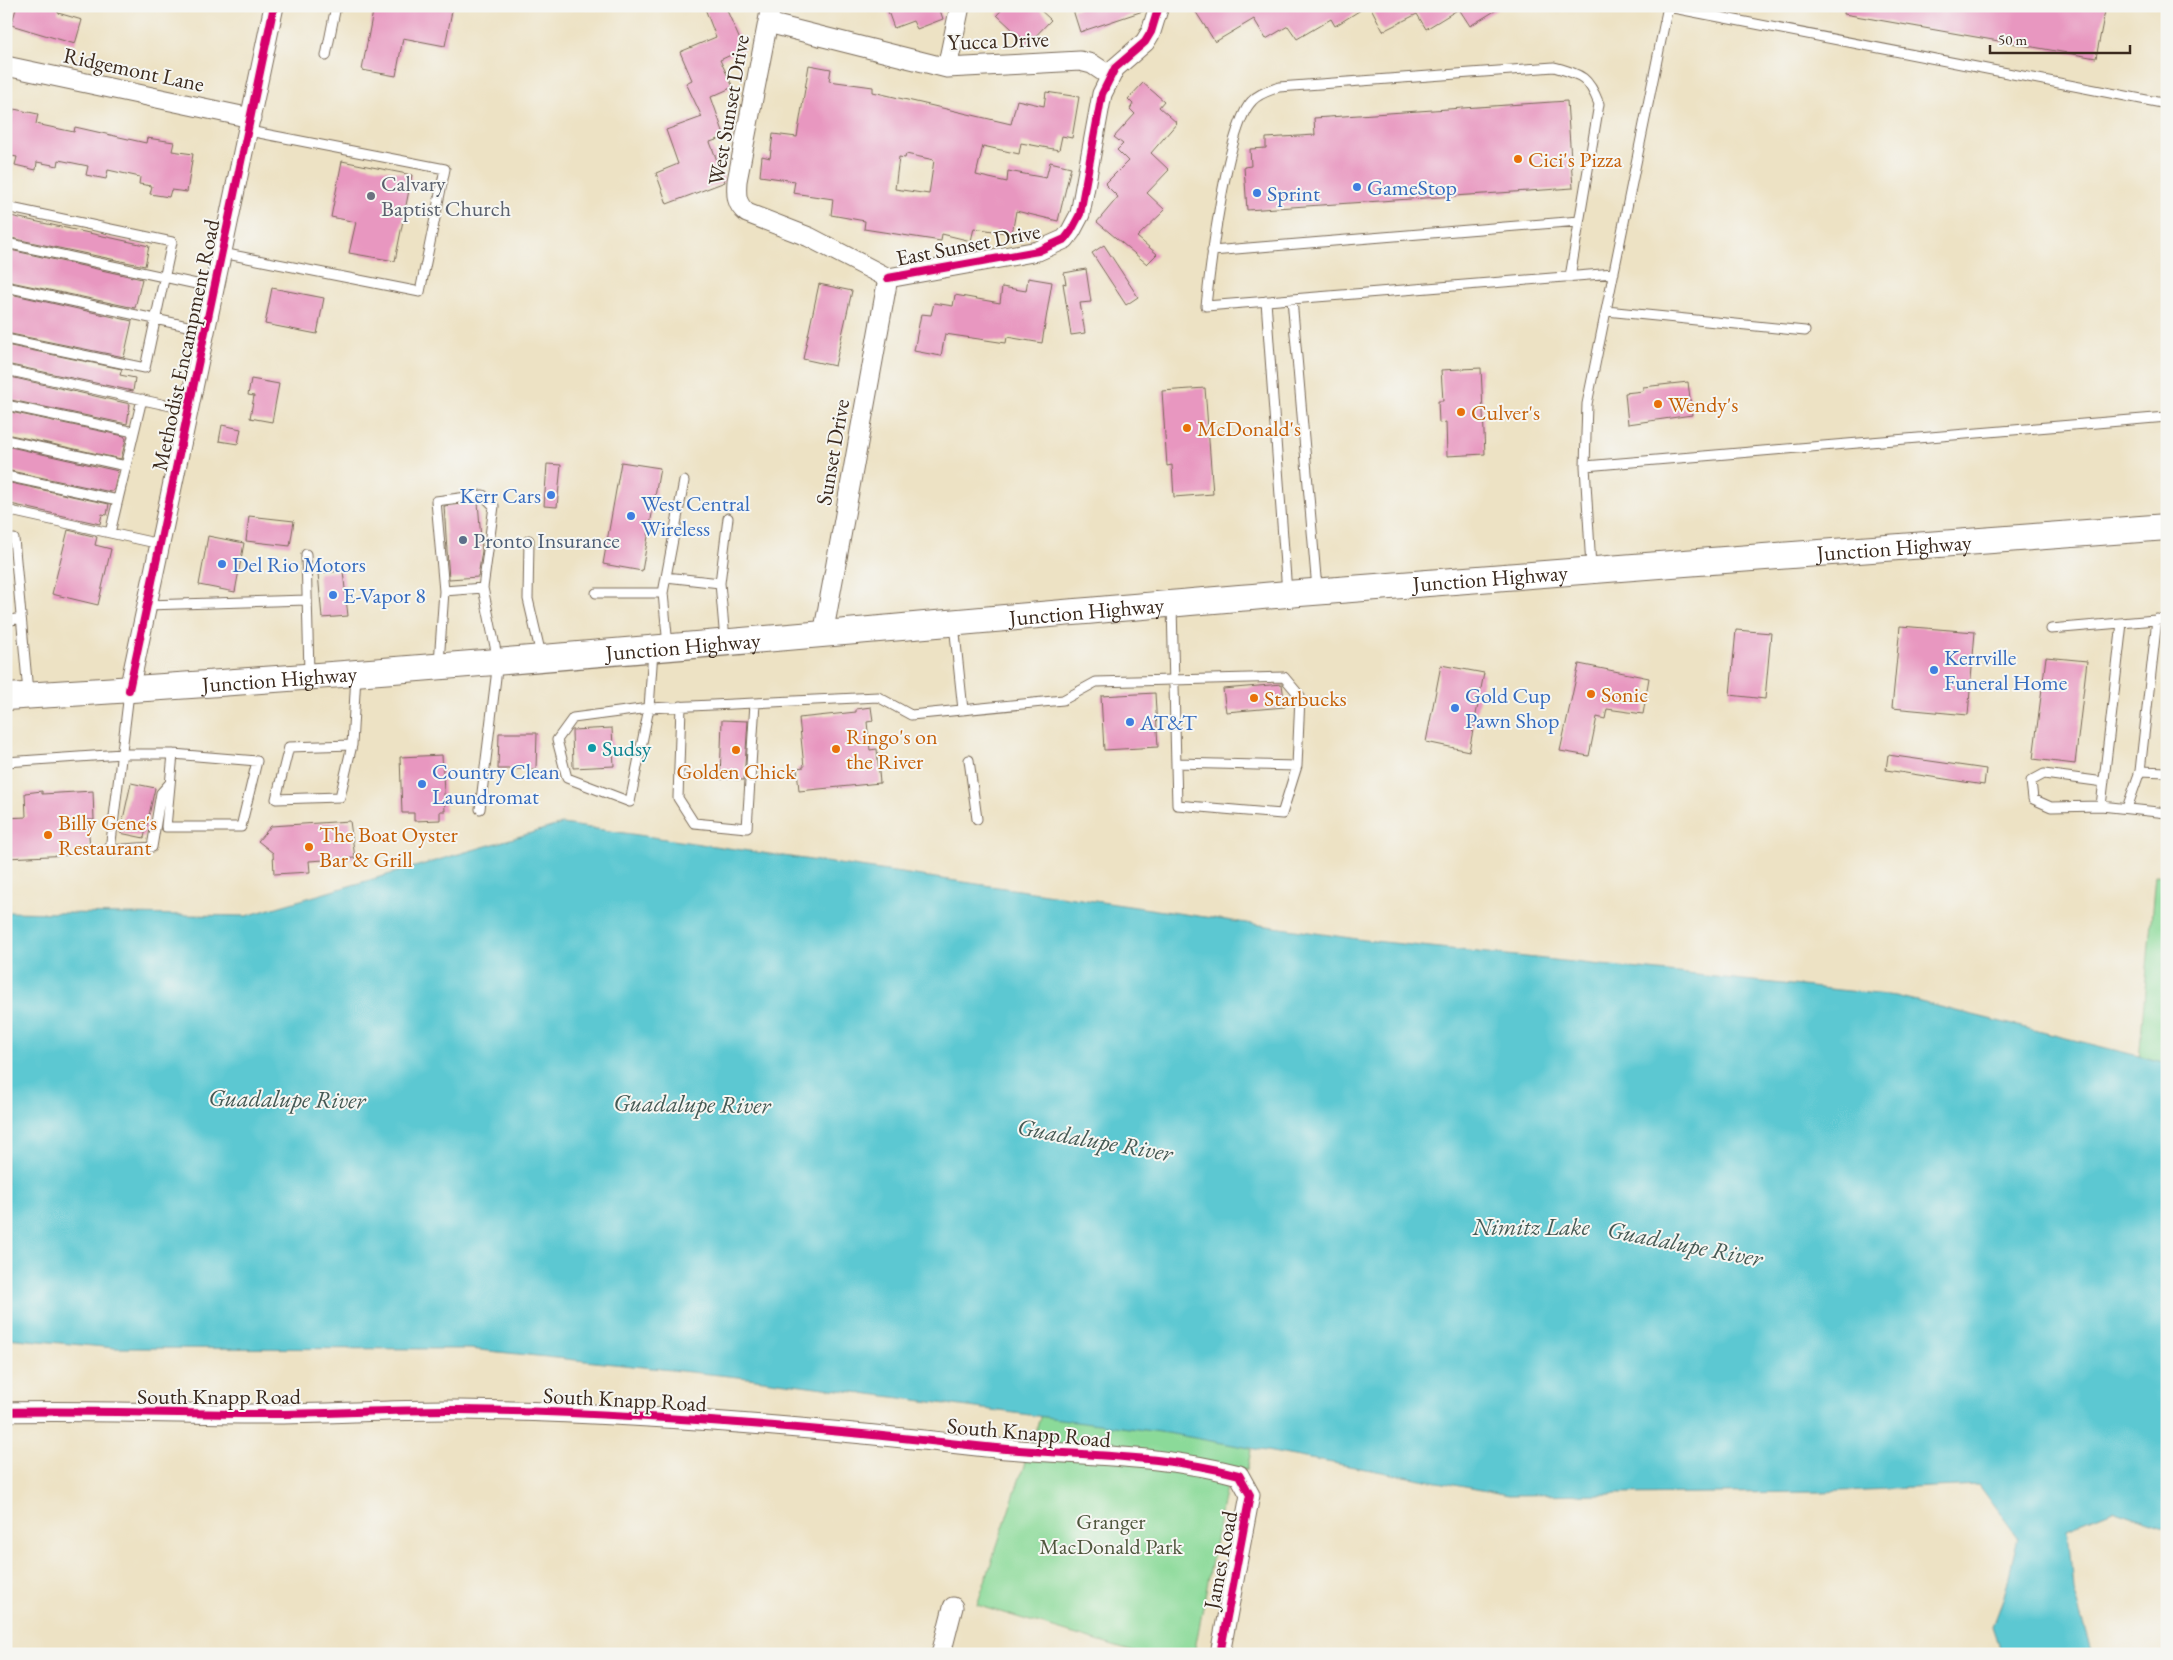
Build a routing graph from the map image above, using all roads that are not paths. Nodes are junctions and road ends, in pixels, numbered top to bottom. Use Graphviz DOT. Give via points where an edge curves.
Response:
graph roads {
  1 [pos="274,6"];
  2 [pos="336,6"];
  3 [pos="960,6"];
  4 [pos="1159,6"];
  5 [pos="1668,6"];
  6 [pos="769,15"];
  7 [pos="326,56"];
  8 [pos="6,66"];
  9 [pos="947,68"];
  10 [pos="1110,76"];
  11 [pos="2167,104"];
  12 [pos="250,124"];
  13 [pos="6,207"];
  14 [pos="1579,221"];
  15 [pos="6,243"];
  16 [pos="1212,251"];
  17 [pos="222,253"];
  18 [pos="1614,273"];
  19 [pos="1570,276"];
  20 [pos="165,277"];
  21 [pos="888,278"];
  22 [pos="6,286"];
  23 [pos="215,288"];
  24 [pos="1292,299"];
  25 [pos="1266,301"];
  26 [pos="1606,311"];
  27 [pos="156,319"];
  28 [pos="206,330"];
  29 [pos="1805,331"];
  30 [pos="6,339"];
  31 [pos="6,370"];
  32 [pos="142,399"];
  33 [pos="6,405"];
  34 [pos="189,410"];
  35 [pos="2167,417"];
  36 [pos="134,432"];
  37 [pos="6,440"];
  38 [pos="126,466"];
  39 [pos="1585,466"];
  40 [pos="6,476"];
  41 [pos="684,481"];
  42 [pos="118,500"];
  43 [pos="6,510"];
  44 [pos="728,518"];
  45 [pos="2167,527"];
  46 [pos="110,533"];
  47 [pos="14,539"];
  48 [pos="529,540"];
  49 [pos="160,544"];
  50 [pos="306,554"];
  51 [pos="1591,570"];
  52 [pos="666,577"];
  53 [pos="720,583"];
  54 [pos="483,588"];
  55 [pos="444,591"];
  56 [pos="1317,591"];
  57 [pos="663,592"];
  58 [pos="596,593"];
  59 [pos="1287,594"];
  60 [pos="307,600"];
  61 [pos="1172,604"];
  62 [pos="148,605"];
  63 [pos="21,618"];
  64 [pos="2167,618"];
  65 [pos="2157,619"];
  66 [pos="6,621"];
  67 [pos="2122,622"];
  68 [pos="954,623"];
  69 [pos="2051,629"];
  70 [pos="823,635"];
  71 [pos="726,643"];
  72 [pos="660,648"];
  73 [pos="542,658"];
  74 [pos="498,661"];
  75 [pos="439,666"];
  76 [pos="356,672"];
  77 [pos="309,676"];
  78 [pos="1174,680"];
  79 [pos="129,690"];
  80 [pos="18,696"];
  81 [pos="755,703"];
  82 [pos="681,706"];
  83 [pos="649,708"];
  84 [pos="963,710"];
  85 [pos="352,745"];
  86 [pos="122,754"];
  87 [pos="173,754"];
  88 [pos="970,760"];
  89 [pos="6,762"];
  90 [pos="1176,763"];
  91 [pos="1297,766"];
  92 [pos="2140,771"];
  93 [pos="2167,772"];
  94 [pos="2104,782"];
  95 [pos="170,783"];
  96 [pos="2101,806"];
  97 [pos="2127,808"];
  98 [pos="480,809"];
  99 [pos="2167,813"];
  100 [pos="977,819"];
  101 [pos="6,1412"];
  102 [pos="1239,1474"];
  103 [pos="953,1607"];
  104 [pos="942,1654"];
  105 [pos="1220,1654"];
  1 -- 12 [label="street, Methodist Encampment Road"];
  2 -- 7 [label="lane"];
  3 -- 9 [label="street"];
  4 -- 10 [label="street, East Sunset Drive" via="1152,32 1145,42 1114,68"];
  5 -- 11 [label="lane"];
  5 -- 18 [label="lane"];
  6 -- 9 [label="street, Yucca Drive"];
  6 -- 21 [label="street, West Sunset Drive" via="737,181 739,207 747,214 809,237"];
  8 -- 12 [label="street, Ridgemont Lane"];
  9 -- 10 [label="street, Yucca Drive" via="1080,61 1092,64"];
  10 -- 21 [label="street, East Sunset Drive" via="1102,94 1080,214 1065,239 1038,251"];
  12 -- 17 [label="street, Methodist Encampment Road"];
  12 -- 17 [label="lane" via="445,169 420,292"];
  13 -- 20 [label="lane" via="172,242"];
  14 -- 16 [label="lane"];
  14 -- 16 [label="lane" via="1599,104 1591,84 1576,73 1554,67 1279,87 1251,101 1243,113 1227,172"];
  14 -- 19 [label="lane"];
  15 -- 20 [label="lane"];
  16 -- 25 [label="lane" via="1206,306"];
  17 -- 23 [label="street, Methodist Encampment Road"];
  18 -- 19 [label="lane"];
  18 -- 26 [label="lane"];
  19 -- 24 [label="lane"];
  20 -- 23 [label="lane"];
  20 -- 27 [label="lane"];
  21 -- 70 [label="street, Sunset Drive"];
  22 -- 27 [label="lane"];
  23 -- 28 [label="street, Methodist Encampment Road"];
  24 -- 25 [label="lane"];
  24 -- 56 [label="lane"];
  25 -- 59 [label="lane"];
  26 -- 29 [label="lane"];
  26 -- 39 [label="lane" via="1587,404"];
  27 -- 28 [label="lane"];
  27 -- 30 [label="lane" via="145,368"];
  28 -- 34 [label="street, Methodist Encampment Road"];
  31 -- 32 [label="lane"];
  32 -- 34 [label="lane"];
  32 -- 36 [label="lane"];
  33 -- 36 [label="lane"];
  34 -- 49 [label="street, Methodist Encampment Road"];
  35 -- 39 [label="lane"];
  36 -- 38 [label="lane"];
  37 -- 38 [label="lane"];
  38 -- 42 [label="lane"];
  39 -- 51 [label="lane"];
  40 -- 42 [label="lane"];
  41 -- 52 [label="lane"];
  42 -- 46 [label="lane"];
  43 -- 46 [label="lane"];
  44 -- 53 [label="lane"];
  45 -- 51 [label="main road, Junction Highway"];
  46 -- 49 [label="lane"];
  47 -- 63 [label="lane"];
  48 -- 73 [label="lane" via="528,599"];
  49 -- 62 [label="street, Methodist Encampment Road"];
  50 -- 60 [label="lane"];
  51 -- 56 [label="main road, Junction Highway"];
  52 -- 53 [label="lane"];
  52 -- 57 [label="lane"];
  53 -- 71 [label="lane"];
  54 -- 55 [label="lane"];
  54 -- 55 [label="lane" via="494,506 484,495 436,501"];
  54 -- 74 [label="lane"];
  55 -- 75 [label="lane"];
  56 -- 59 [label="main road, Junction Highway"];
  57 -- 58 [label="lane"];
  57 -- 72 [label="lane"];
  59 -- 61 [label="main road, Junction Highway"];
  60 -- 62 [label="lane"];
  60 -- 77 [label="lane"];
  61 -- 68 [label="main road, Junction Highway"];
  61 -- 78 [label="lane"];
  62 -- 79 [label="street, Methodist Encampment Road"];
  63 -- 66 [label="lane"];
  63 -- 80 [label="lane"];
  64 -- 65 [label="lane"];
  65 -- 67 [label="lane"];
  65 -- 92 [label="lane"];
  67 -- 69 [label="lane"];
  67 -- 94 [label="lane"];
  68 -- 70 [label="main road, Junction Highway"];
  68 -- 84 [label="lane"];
  70 -- 71 [label="main road, Junction Highway"];
  71 -- 72 [label="main road, Junction Highway"];
  72 -- 73 [label="main road, Junction Highway"];
  72 -- 83 [label="lane"];
  73 -- 74 [label="main road, Junction Highway"];
  74 -- 75 [label="main road, Junction Highway"];
  74 -- 98 [label="lane"];
  75 -- 76 [label="main road, Junction Highway"];
  76 -- 77 [label="main road, Junction Highway"];
  76 -- 85 [label="lane"];
  77 -- 79 [label="main road, Junction Highway"];
  78 -- 84 [label="lane" via="1096,682 1063,700"];
  78 -- 90 [label="lane"];
  78 -- 91 [label="lane" via="1284,677 1300,696"];
  79 -- 80 [label="main road, Junction Highway"];
  79 -- 86 [label="lane"];
  81 -- 82 [label="lane"];
  81 -- 82 [label="lane" via="747,828 694,823 678,798"];
  81 -- 84 [label="lane" via="878,697 911,715"];
  82 -- 83 [label="lane"];
  83 -- 83 [label="lane" via="630,802 567,778 557,740 573,718"];
  85 -- 85 [label="lane" via="289,747 276,799 340,797"];
  86 -- 87 [label="lane"];
  86 -- 89 [label="lane"];
  86 -- 95 [label="lane" via="110,850 152,847 161,793"];
  87 -- 95 [label="lane"];
  87 -- 95 [label="lane" via="257,761 241,827 166,827"];
  88 -- 100 [label="lane"];
  90 -- 91 [label="lane"];
  90 -- 91 [label="lane" via="1177,805 1282,814"];
  92 -- 93 [label="lane"];
  92 -- 97 [label="lane"];
  94 -- 96 [label="lane"];
  94 -- 96 [label="lane" via="2044,774 2031,780 2033,799 2051,807"];
  96 -- 97 [label="lane"];
  97 -- 99 [label="lane"];
  101 -- 102 [label="street, South Knapp Road" via="282,1414 457,1410 576,1413 762,1424 1042,1453 1192,1464"];
  102 -- 105 [label="street, James Road" via="1250,1495"];
  103 -- 104 [label="street"];
}
